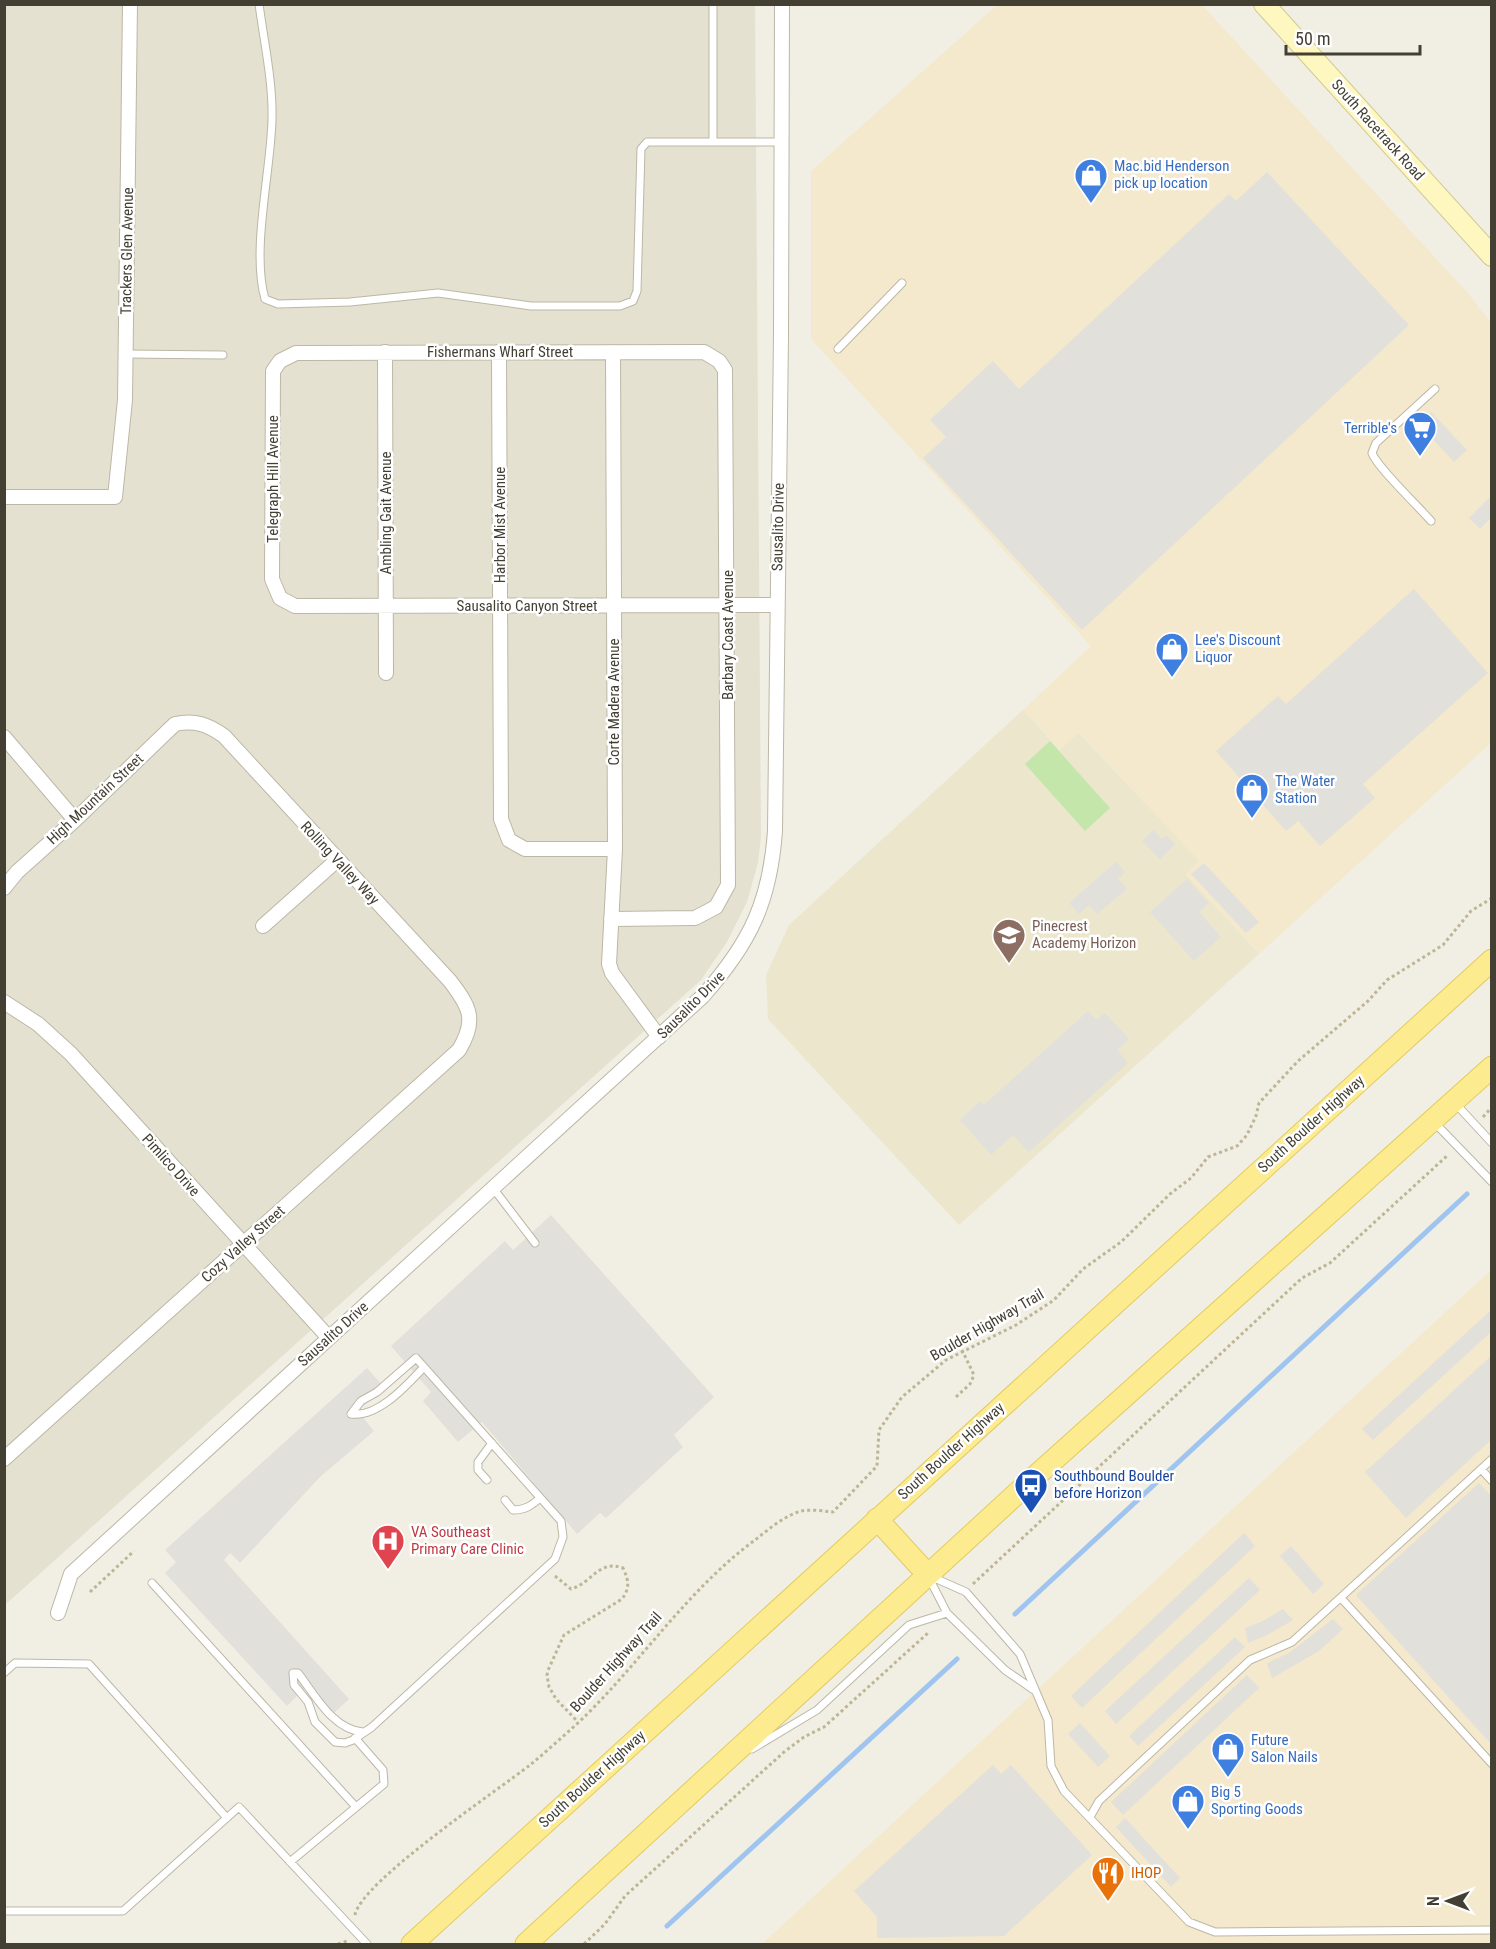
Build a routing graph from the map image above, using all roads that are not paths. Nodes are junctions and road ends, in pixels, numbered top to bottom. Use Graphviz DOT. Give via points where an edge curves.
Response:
graph roads {
  1 [pos="130,4"];
  2 [pos="259,4"];
  3 [pos="713,4"];
  4 [pos="782,4"];
  5 [pos="1264,4"];
  6 [pos="713,141"];
  7 [pos="782,142"];
  8 [pos="1491,256"];
  9 [pos="902,283"];
  10 [pos="838,349"];
  11 [pos="385,352"];
  12 [pos="500,352"];
  13 [pos="614,352"];
  14 [pos="126,354"];
  15 [pos="223,355"];
  16 [pos="280,361"];
  17 [pos="719,361"];
  18 [pos="1435,389"];
  19 [pos="4,497"];
  20 [pos="1431,521"];
  21 [pos="280,598"];
  22 [pos="728,605"];
  23 [pos="776,605"];
  24 [pos="386,606"];
  25 [pos="500,606"];
  26 [pos="614,606"];
  27 [pos="386,673"];
  28 [pos="192,721"];
  29 [pos="4,737"];
  30 [pos="75,820"];
  31 [pos="615,849"];
  32 [pos="336,861"];
  33 [pos="4,888"];
  34 [pos="611,920"];
  35 [pos="263,926"];
  36 [pos="1491,960"];
  37 [pos="4,1002"];
  38 [pos="471,1022"];
  39 [pos="659,1037"];
  40 [pos="1491,1067"];
  41 [pos="1453,1101"];
  42 [pos="1432,1121"];
  43 [pos="1491,1143"];
  44 [pos="1491,1182"];
  45 [pos="493,1188"];
  46 [pos="535,1243"];
  47 [pos="243,1245"];
  48 [pos="329,1338"];
  49 [pos="424,1367"];
  50 [pos="492,1443"];
  51 [pos="4,1459"];
  52 [pos="1491,1459"];
  53 [pos="1481,1469"];
  54 [pos="487,1480"];
  55 [pos="1491,1481"];
  56 [pos="540,1498"];
  57 [pos="505,1500"];
  58 [pos="877,1518"];
  59 [pos="928,1575"];
  60 [pos="152,1583"];
  61 [pos="1341,1598"];
  62 [pos="58,1612"];
  63 [pos="947,1613"];
  64 [pos="4,1673"];
  65 [pos="1034,1690"];
  66 [pos="363,1732"];
  67 [pos="356,1738"];
  68 [pos="1491,1764"];
  69 [pos="716,1771"];
  70 [pos="356,1807"];
  71 [pos="1090,1817"];
  72 [pos="227,1818"];
  73 [pos="290,1862"];
  74 [pos="4,1911"];
  75 [pos="1491,1930"];
  76 [pos="367,1944"];
  77 [pos="412,1944"];
  78 [pos="526,1944"];
  1 -- 14 [label="street, Trackers Glen Avenue"];
  2 -- 6 [label="lane" via="272,119 261,282 265,299 278,304 438,293 531,306 620,306 633,301 637,291 641,149 647,142"];
  3 -- 6 [label="lane"];
  4 -- 7 [label="street, Sausalito Drive"];
  5 -- 8 [label="main road, South Racetrack Road"];
  6 -- 7 [label="lane"];
  7 -- 23 [label="street, Sausalito Drive"];
  9 -- 10 [label="lane"];
  11 -- 12 [label="street, Fishermans Wharf Street"];
  11 -- 16 [label="street, Fishermans Wharf Street" via="296,353"];
  11 -- 24 [label="street, Ambling Gait Avenue"];
  12 -- 13 [label="street, Fishermans Wharf Street"];
  12 -- 25 [label="street, Harbor Mist Avenue"];
  13 -- 17 [label="street, Fishermans Wharf Street" via="704,352"];
  13 -- 26 [label="street, Corte Madera Avenue"];
  14 -- 15 [label="lane"];
  14 -- 19 [label="street, Trackers Glen Avenue" via="115,497"];
  16 -- 21 [label="street, Telegraph Hill Avenue" via="273,371 272,579"];
  17 -- 22 [label="street, Barbary Coast Avenue" via="725,370"];
  18 -- 20 [label="lane" via="1376,443 1372,453 1375,462"];
  21 -- 24 [label="street, Sausalito Canyon Street" via="295,606"];
  22 -- 23 [label="street, Sausalito Canyon Street"];
  22 -- 26 [label="street, Sausalito Canyon Street"];
  22 -- 34 [label="street, Barbary Coast Avenue" via="728,885 716,907 695,918"];
  23 -- 39 [label="street, Sausalito Drive" via="775,831 765,894 752,929 732,963"];
  24 -- 25 [label="street, Sausalito Canyon Street"];
  24 -- 27 [label="street, Ambling Gait Avenue"];
  25 -- 26 [label="street, Sausalito Canyon Street"];
  25 -- 31 [label="street, Harbor Mist Avenue" via="501,819 509,840 525,849"];
  26 -- 31 [label="street, Corte Madera Avenue"];
  28 -- 30 [label="street, High Mountain Street" via="175,724"];
  28 -- 32 [label="street, Rolling Valley Way" via="210,726 224,736"];
  29 -- 30 [label="street"];
  30 -- 33 [label="street, High Mountain Street"];
  31 -- 34 [label="street, Corte Madera Avenue"];
  32 -- 35 [label="street"];
  32 -- 38 [label="street, Rolling Valley Way" via="450,981 465,1001"];
  34 -- 39 [label="street, Corte Madera Avenue" via="612,973"];
  36 -- 58 [label="main road, South Boulder Highway"];
  37 -- 47 [label="street, Pimlico Drive" via="38,1024 71,1054"];
  38 -- 47 [label="street, Cozy Valley Street" via="459,1050"];
  39 -- 45 [label="street, Sausalito Drive"];
  40 -- 41 [label="main road"];
  41 -- 42 [label="main road"];
  41 -- 43 [label="lane"];
  42 -- 44 [label="lane"];
  42 -- 59 [label="main road"];
  45 -- 46 [label="lane"];
  45 -- 48 [label="street, Sausalito Drive"];
  47 -- 48 [label="street, Pimlico Drive"];
  47 -- 51 [label="street, Cozy Valley Street"];
  48 -- 62 [label="street, Sausalito Drive" via="71,1574"];
  49 -- 49 [label="lane" via="386,1404 351,1414 361,1401 416,1358"];
  49 -- 50 [label="lane"];
  50 -- 54 [label="lane" via="478,1462 478,1470"];
  50 -- 56 [label="lane"];
  52 -- 53 [label="lane"];
  53 -- 55 [label="lane"];
  53 -- 61 [label="lane"];
  56 -- 57 [label="lane" via="520,1510 513,1510"];
  56 -- 66 [label="lane" via="561,1521 563,1537 555,1559"];
  58 -- 59 [label="main road"];
  58 -- 77 [label="main road, South Boulder Highway"];
  59 -- 63 [label="lane"];
  59 -- 65 [label="lane" via="966,1592 1020,1654"];
  59 -- 69 [label="main road"];
  60 -- 70 [label="lane"];
  61 -- 68 [label="lane"];
  61 -- 71 [label="lane" via="1292,1642 1250,1660 1099,1801"];
  63 -- 65 [label="lane" via="1005,1670"];
  63 -- 69 [label="lane" via="909,1625 817,1710"];
  64 -- 72 [label="lane" via="15,1664 89,1664"];
  65 -- 71 [label="lane" via="1048,1720 1055,1778"];
  66 -- 67 [label="lane"];
  66 -- 67 [label="lane" via="348,1730 336,1721 298,1673 293,1673 294,1685 327,1735 335,1742"];
  67 -- 70 [label="lane" via="383,1770 384,1784"];
  69 -- 78 [label="main road"];
  70 -- 73 [label="lane"];
  71 -- 75 [label="lane" via="1189,1922 1215,1932"];
  72 -- 73 [label="lane" via="238,1807"];
  72 -- 74 [label="lane" via="123,1911"];
  73 -- 76 [label="lane"];
}
